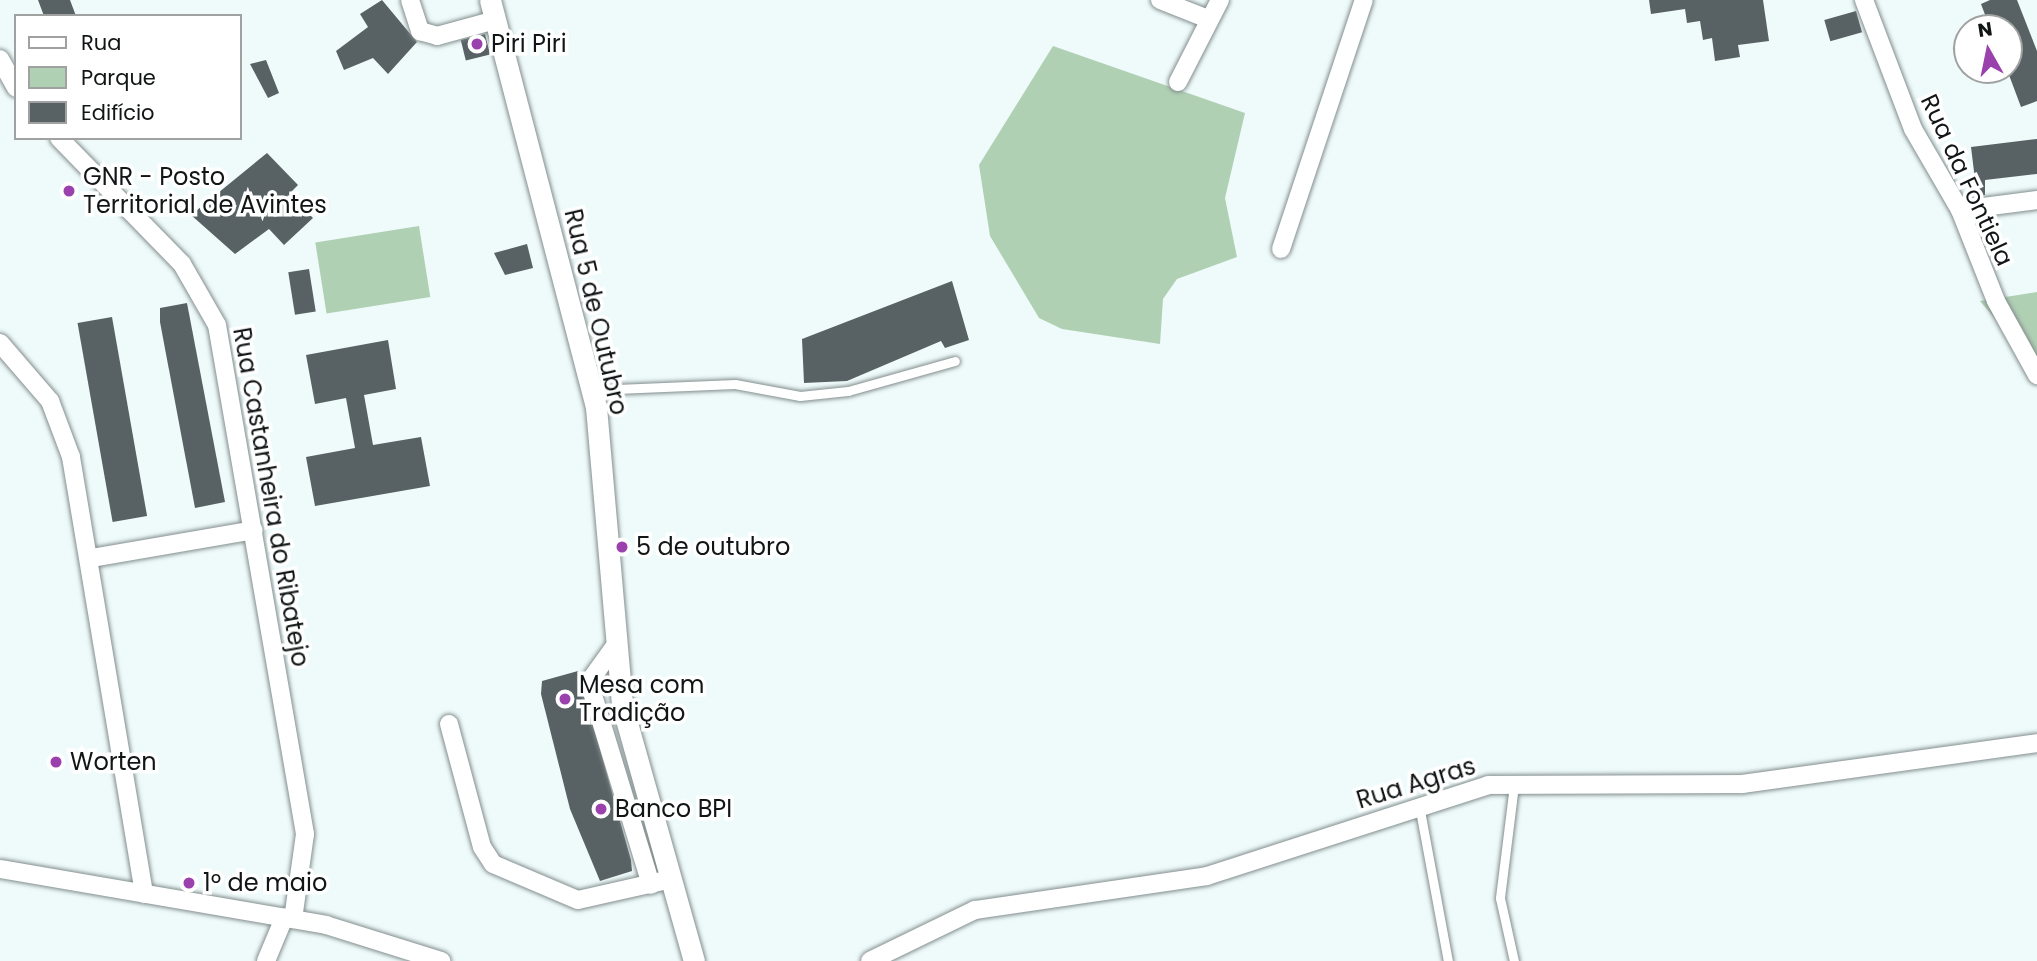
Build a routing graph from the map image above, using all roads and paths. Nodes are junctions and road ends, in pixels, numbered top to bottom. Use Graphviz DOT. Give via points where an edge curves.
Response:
graph roads {
  1 [pos="410,0"];
  2 [pos="1160,0"];
  3 [pos="1220,0"];
  4 [pos="1364,0"];
  5 [pos="1864,0"];
  6 [pos="493,10"];
  7 [pos="1208,19"];
  8 [pos="0,59"];
  9 [pos="1178,82"];
  10 [pos="14,84"];
  11 [pos="62,140"];
  12 [pos="2037,200"];
  13 [pos="1960,210"];
  14 [pos="1281,249"];
  15 [pos="0,342"];
  16 [pos="955,361"];
  17 [pos="2037,374"];
  18 [pos="591,390"];
  19 [pos="254,530"];
  20 [pos="91,558"];
  21 [pos="617,643"];
  22 [pos="449,724"];
  23 [pos="2037,743"];
  24 [pos="1514,783"];
  25 [pos="1419,804"];
  26 [pos="0,869"];
  27 [pos="661,882"];
  28 [pos="144,894"];
  29 [pos="289,919"];
  30 [pos="266,961"];
  31 [pos="441,961"];
  32 [pos="694,961"];
  33 [pos="870,961"];
  34 [pos="1448,961"];
  35 [pos="1514,961"];
  1 -- 6 [label="street" via="420,31 437,36"];
  2 -- 7 [label="street"];
  3 -- 7 [label="street"];
  4 -- 14 [label="street"];
  5 -- 13 [label="street, Rua da Fontiela" via="1913,129"];
  6 -- 18 [label="street, Rua 5 de Outubro"];
  7 -- 9 [label="street"];
  8 -- 10 [label="street"];
  11 -- 19 [label="street, Rua Castanheira do Ribatejo" via="182,264 217,325"];
  12 -- 13 [label="street"];
  13 -- 17 [label="street, Rua da Fontiela" via="1996,301"];
  15 -- 20 [label="street" via="50,401 71,457"];
  16 -- 18 [label="lane" via="848,391 800,396 735,384"];
  18 -- 21 [label="street, Rua 5 de Outubro"];
  19 -- 20 [label="street"];
  19 -- 29 [label="street, Rua Castanheira do Ribatejo" via="306,834"];
  20 -- 28 [label="street"];
  21 -- 27 [label="street, Rua 5 de Outubro" via="622,705"];
  21 -- 27 [label="street, Rua 5 de Outubro" via="589,682"];
  22 -- 27 [label="street" via="482,847 493,864 578,900"];
  23 -- 24 [label="street, Rua Agras" via="1742,784"];
  24 -- 25 [label="street, Rua Agras"];
  24 -- 35 [label="lane" via="1500,898"];
  25 -- 33 [label="street, Rua Agras" via="1207,876 975,910"];
  25 -- 34 [label="lane"];
  26 -- 28 [label="street"];
  27 -- 32 [label="street, Rua 5 de Outubro"];
  28 -- 29 [label="street"];
  29 -- 30 [label="street, Rua Castanheira do Ribatejo"];
  29 -- 31 [label="street"];
}
